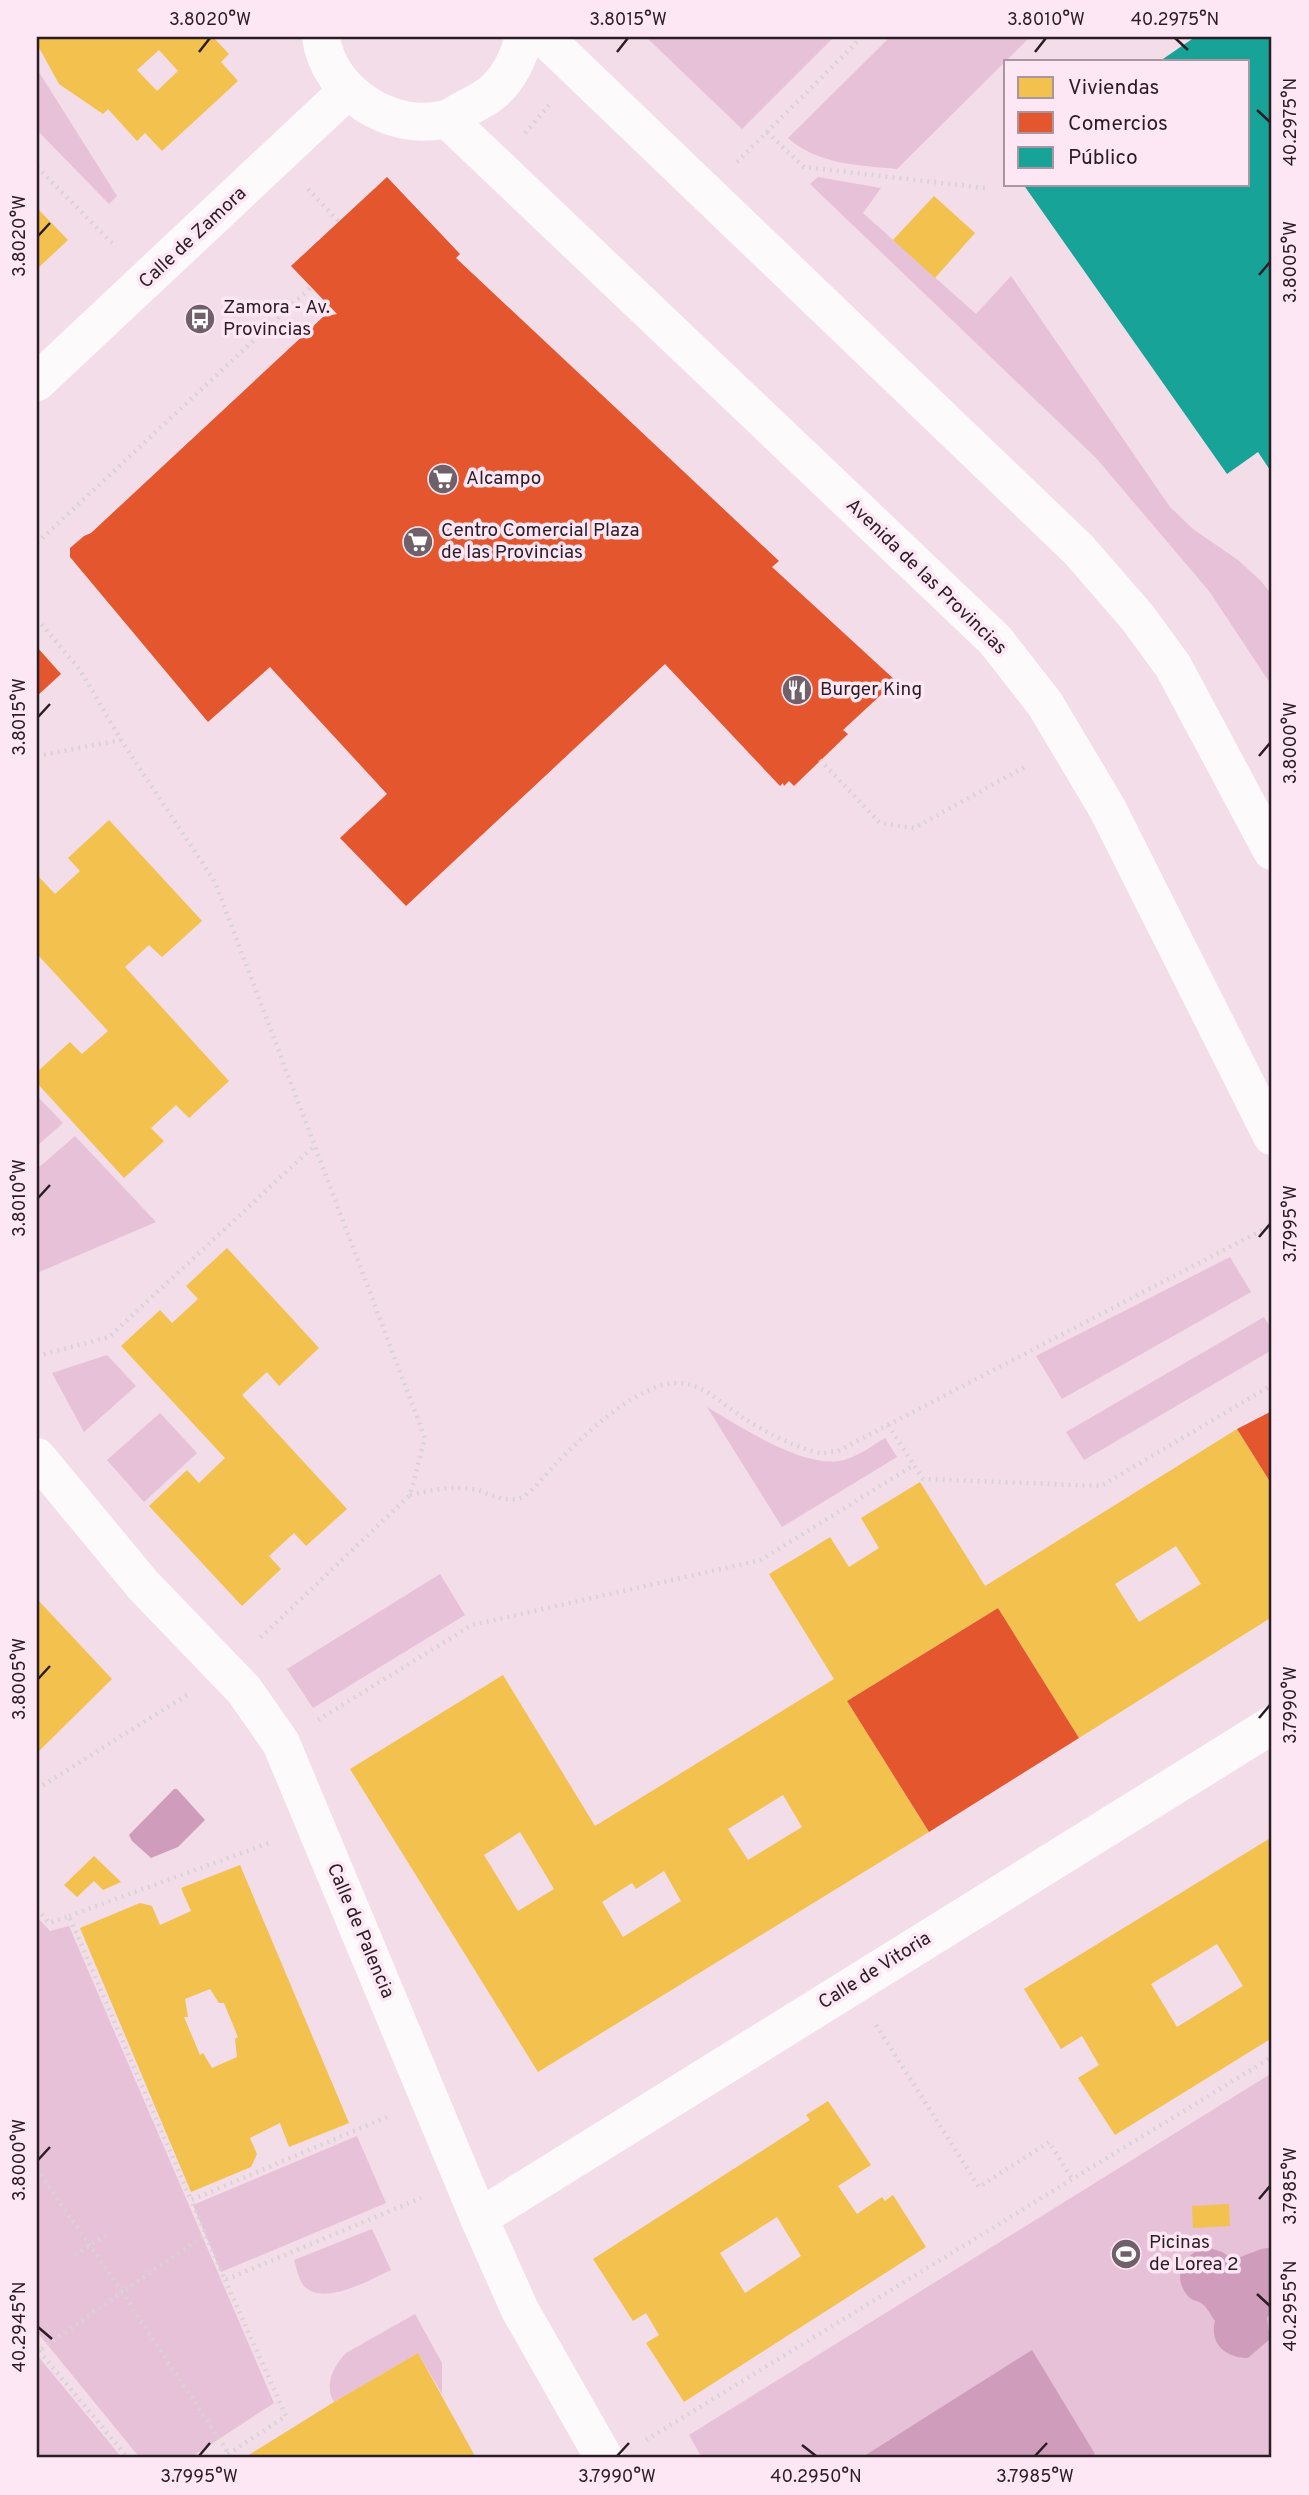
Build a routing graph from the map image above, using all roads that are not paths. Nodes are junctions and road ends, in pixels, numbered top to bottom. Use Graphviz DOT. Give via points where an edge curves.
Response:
graph roads {
  1 [pos="321,37"];
  2 [pos="523,37"];
  3 [pos="544,37"];
  4 [pos="347,91"];
  5 [pos="447,119"];
  6 [pos="37,382"];
  7 [pos="1272,851"];
  8 [pos="1272,1136"];
  9 [pos="37,1457"];
  10 [pos="1272,1725"];
  11 [pos="479,2218"];
  12 [pos="604,2458"];
  1 -- 4 [label="main road"];
  2 -- 5 [label="main road" via="513,68 492,93"];
  3 -- 7 [label="main road" via="1079,550 1173,666"];
  4 -- 5 [label="main road" via="368,106 402,118"];
  4 -- 6 [label="main road, Calle de Zamora"];
  5 -- 8 [label="main road, Avenida de las Provincias" via="995,640 1045,704 1107,808"];
  9 -- 11 [label="main road, Calle de Palencia" via="143,1585 244,1690 281,1743"];
  10 -- 11 [label="main road, Calle de Vitoria"];
  11 -- 12 [label="main road, Calle de Palencia" via="520,2310"];
}
